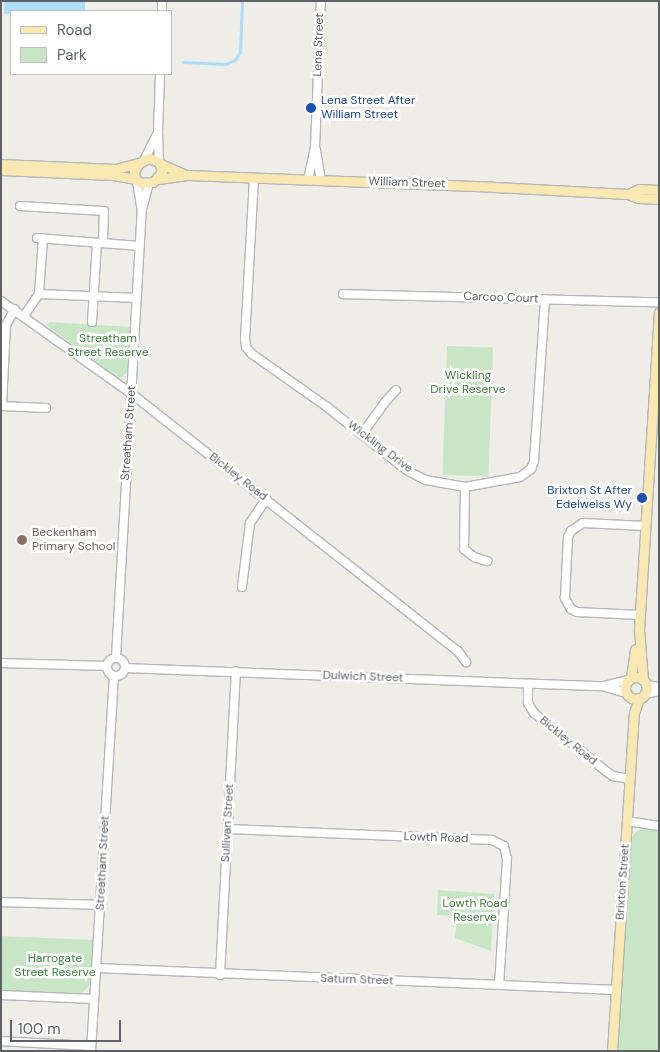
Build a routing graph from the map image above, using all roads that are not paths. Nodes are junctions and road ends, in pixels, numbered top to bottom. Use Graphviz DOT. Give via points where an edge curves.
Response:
graph roads {
  1 [pos="321,1"];
  2 [pos="160,75"];
  3 [pos="158,132"];
  4 [pos="315,148"];
  5 [pos="141,162"];
  6 [pos="160,163"];
  7 [pos="1,164"];
  8 [pos="1,170"];
  9 [pos="186,175"];
  10 [pos="254,178"];
  11 [pos="158,179"];
  12 [pos="136,180"];
  13 [pos="308,180"];
  14 [pos="321,180"];
  15 [pos="149,183"];
  16 [pos="659,190"];
  17 [pos="628,194"];
  18 [pos="659,199"];
  19 [pos="20,206"];
  20 [pos="142,209"];
  21 [pos="100,243"];
  22 [pos="140,246"];
  23 [pos="39,294"];
  24 [pos="343,294"];
  25 [pos="94,298"];
  26 [pos="137,298"];
  27 [pos="545,300"];
  28 [pos="1,301"];
  29 [pos="659,302"];
  30 [pos="15,310"];
  31 [pos="659,313"];
  32 [pos="24,316"];
  33 [pos="92,322"];
  34 [pos="3,357"];
  35 [pos="396,390"];
  36 [pos="132,394"];
  37 [pos="2,406"];
  38 [pos="46,408"];
  39 [pos="362,434"];
  40 [pos="465,487"];
  41 [pos="266,498"];
  42 [pos="646,526"];
  43 [pos="487,561"];
  44 [pos="242,587"];
  45 [pos="640,615"];
  46 [pos="639,629"];
  47 [pos="116,657"];
  48 [pos="466,662"];
  49 [pos="1,663"];
  50 [pos="107,666"];
  51 [pos="125,668"];
  52 [pos="236,672"];
  53 [pos="114,676"];
  54 [pos="629,679"];
  55 [pos="528,684"];
  56 [pos="602,686"];
  57 [pos="659,687"];
  58 [pos="643,689"];
  59 [pos="659,691"];
  60 [pos="628,694"];
  61 [pos="634,713"];
  62 [pos="630,779"];
  63 [pos="627,821"];
  64 [pos="659,826"];
  65 [pos="228,829"];
  66 [pos="1,902"];
  67 [pos="100,905"];
  68 [pos="96,968"];
  69 [pos="220,975"];
  70 [pos="499,985"];
  71 [pos="617,990"];
  72 [pos="1,995"];
  73 [pos="94,999"];
  74 [pos="1,1041"];
  75 [pos="91,1048"];
  76 [pos="612,1051"];
  1 -- 4 [label="street, Lena Street"];
  2 -- 3 [label="street"];
  3 -- 5 [label="street"];
  3 -- 6 [label="street"];
  4 -- 13 [label="street, Lena Street"];
  4 -- 14 [label="street, Lena Street"];
  5 -- 6 [label="main road, William Street" via="149,158"];
  5 -- 7 [label="main road, William Street" via="115,169"];
  5 -- 12 [label="main road" via="134,171"];
  6 -- 9 [label="main road, William Street"];
  6 -- 11 [label="main road" via="162,172"];
  8 -- 12 [label="main road" via="113,175"];
  9 -- 10 [label="main road, William Street"];
  9 -- 11 [label="main road, William Street"];
  10 -- 13 [label="main road, William Street"];
  10 -- 39 [label="street, Wickling Drive" via="246,347"];
  11 -- 15 [label="main road, William Street"];
  12 -- 15 [label="main road"];
  12 -- 20 [label="street, Streatham Street"];
  13 -- 14 [label="main road, William Street"];
  14 -- 17 [label="main road, William Street"];
  15 -- 20 [label="street, Streatham Street"];
  16 -- 17 [label="main road, William Street" via="639,189"];
  17 -- 18 [label="main road, William Street"];
  19 -- 21 [label="street" via="104,211"];
  20 -- 22 [label="street, Streatham Street"];
  21 -- 22 [label="street"];
  21 -- 23 [label="street" via="40,238"];
  21 -- 25 [label="street"];
  22 -- 26 [label="street, Streatham Street"];
  23 -- 25 [label="street"];
  23 -- 32 [label="street"];
  24 -- 27 [label="street, Carcoo Court"];
  25 -- 26 [label="street"];
  25 -- 33 [label="street"];
  26 -- 36 [label="street, Streatham Street"];
  27 -- 29 [label="street, Carcoo Court"];
  27 -- 40 [label="street, Wickling Drive" via="531,469 520,477"];
  28 -- 30 [label="street, Bickley Road"];
  30 -- 32 [label="street, Bickley Road"];
  30 -- 34 [label="street" via="6,325"];
  31 -- 42 [label="main road, Brixton Street"];
  32 -- 36 [label="street, Bickley Road"];
  34 -- 37 [label="street"];
  35 -- 39 [label="street"];
  36 -- 41 [label="street, Bickley Road"];
  36 -- 47 [label="street, Streatham Street"];
  37 -- 38 [label="street"];
  39 -- 40 [label="street, Wickling Drive" via="408,471 426,480"];
  40 -- 43 [label="street" via="464,548 474,557"];
  41 -- 44 [label="street" via="247,531"];
  41 -- 48 [label="street, Bickley Road" via="458,651"];
  42 -- 45 [label="main road, Brixton Street"];
  42 -- 45 [label="street" via="583,524 571,531 568,537 565,598 571,609"];
  45 -- 46 [label="main road, Brixton Street"];
  46 -- 54 [label="main road, Brixton Street"];
  46 -- 58 [label="main road, Brixton Street"];
  47 -- 50 [label="street" via="110,659"];
  47 -- 51 [label="street" via="124,662"];
  49 -- 50 [label="street"];
  50 -- 53 [label="street"];
  51 -- 52 [label="street, Dulwich Street"];
  51 -- 53 [label="street" via="122,674"];
  52 -- 55 [label="street, Dulwich Street"];
  52 -- 65 [label="street, Sullivan Street"];
  53 -- 67 [label="street, Streatham Street"];
  54 -- 56 [label="street, Dulwich Street"];
  54 -- 58 [label="main road" via="637,677"];
  54 -- 60 [label="main road, Brixton Street" via="625,686"];
  55 -- 56 [label="street, Dulwich Street"];
  55 -- 62 [label="street, Bickley Road" via="528,703 534,713 607,772"];
  56 -- 60 [label="street, Dulwich Street"];
  57 -- 58 [label="street"];
  58 -- 59 [label="street"];
  58 -- 60 [label="main road"];
  58 -- 61 [label="main road, Brixton Street"];
  60 -- 61 [label="main road, Brixton Street"];
  61 -- 62 [label="main road, Brixton Street"];
  62 -- 63 [label="main road, Brixton Street"];
  63 -- 64 [label="street"];
  63 -- 71 [label="main road, Brixton Street"];
  65 -- 69 [label="street, Sullivan Street"];
  65 -- 70 [label="street, Lowth Road" via="492,840 504,846"];
  66 -- 67 [label="street"];
  67 -- 68 [label="street, Streatham Street"];
  68 -- 69 [label="street, Saturn Street"];
  68 -- 73 [label="street, Streatham Street"];
  69 -- 70 [label="street, Saturn Street"];
  70 -- 71 [label="street, Saturn Street"];
  71 -- 76 [label="main road, Brixton Street"];
  72 -- 73 [label="street"];
  73 -- 75 [label="street, Streatham Street"];
  74 -- 75 [label="street"];
}
